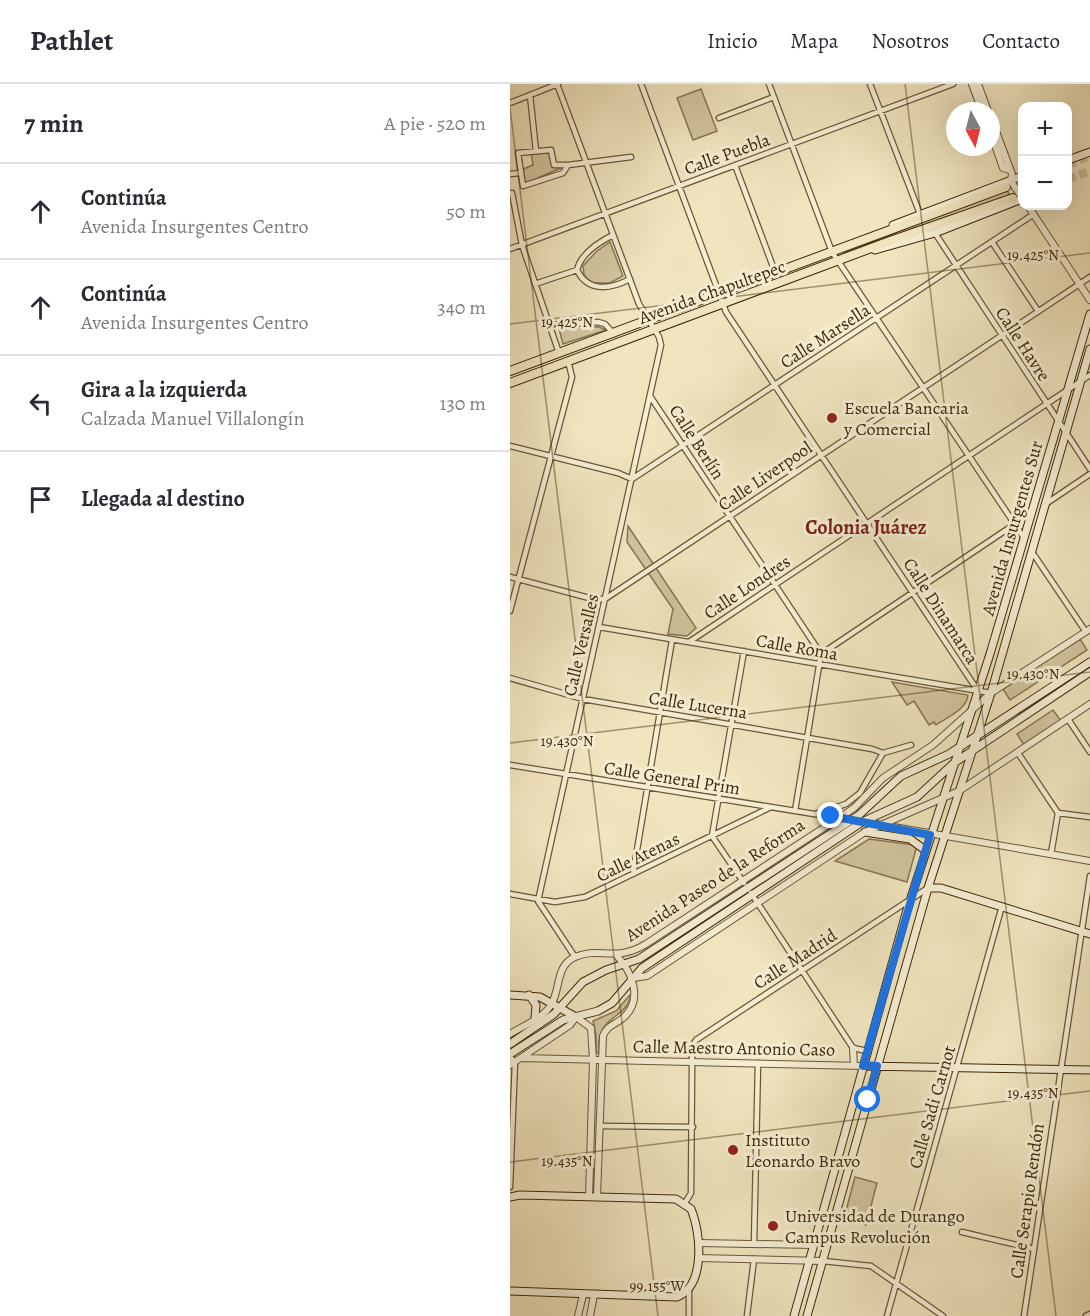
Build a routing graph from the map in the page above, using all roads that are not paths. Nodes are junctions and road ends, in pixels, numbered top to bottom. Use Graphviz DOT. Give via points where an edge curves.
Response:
graph roads {
  1 [pos="558,84"];
  2 [pos="641,84"];
  3 [pos="769,84"];
  4 [pos="870,84"];
  5 [pos="953,84"];
  6 [pos="972,84"];
  7 [pos="978,84"];
  8 [pos="530,95"];
  9 [pos="774,98"];
  10 [pos="979,102"];
  11 [pos="985,102"];
  12 [pos="510,103"];
  13 [pos="880,111"];
  14 [pos="719,118"];
  15 [pos="791,144"];
  16 [pos="1000,146"];
  17 [pos="536,151"];
  18 [pos="1090,152"];
  19 [pos="999,156"];
  20 [pos="631,157"];
  21 [pos="1072,159"];
  22 [pos="586,163"];
  23 [pos="568,165"];
  24 [pos="735,165"];
  25 [pos="520,173"];
  26 [pos="510,174"];
  27 [pos="1018,177"];
  28 [pos="1010,178"];
  29 [pos="523,186"];
  30 [pos="679,186"];
  31 [pos="1018,190"];
  32 [pos="511,193"];
  33 [pos="1013,198"];
  34 [pos="1018,200"];
  35 [pos="1031,210"];
  36 [pos="605,214"];
  37 [pos="920,214"];
  38 [pos="1034,214"];
  39 [pos="935,233"];
  40 [pos="613,235"];
  41 [pos="992,242"];
  42 [pos="522,245"];
  43 [pos="852,245"];
  44 [pos="510,249"];
  45 [pos="832,252"];
  46 [pos="857,255"];
  47 [pos="839,261"];
  48 [pos="956,266"];
  49 [pos="577,270"];
  50 [pos="776,274"];
  51 [pos="1090,277"];
  52 [pos="630,279"];
  53 [pos="535,284"];
  54 [pos="1079,284"];
  55 [pos="720,295"];
  56 [pos="1090,300"];
  57 [pos="724,305"];
  58 [pos="1038,311"];
  59 [pos="1090,314"];
  60 [pos="877,318"];
  61 [pos="649,321"];
  62 [pos="549,325"];
  63 [pos="655,330"];
  64 [pos="614,334"];
  65 [pos="1001,335"];
  66 [pos="1090,349"];
  67 [pos="559,353"];
  68 [pos="568,361"];
  69 [pos="510,371"];
  70 [pos="1090,375"];
  71 [pos="1080,381"];
  72 [pos="510,383"];
  73 [pos="775,386"];
  74 [pos="924,387"];
  75 [pos="1069,389"];
  76 [pos="650,396"];
  77 [pos="1046,404"];
  78 [pos="1059,423"];
  79 [pos="1067,435"];
  80 [pos="510,446"];
  81 [pos="683,446"];
  82 [pos="821,455"];
  83 [pos="969,455"];
  84 [pos="551,456"];
  85 [pos="1090,469"];
  86 [pos="1090,474"];
  87 [pos="632,479"];
  88 [pos="1047,503"];
  89 [pos="730,516"];
  90 [pos="867,523"];
  91 [pos="1015,524"];
  92 [pos="1024,538"];
  93 [pos="1032,552"];
  94 [pos="510,577"];
  95 [pos="518,579"];
  96 [pos="775,585"];
  97 [pos="913,592"];
  98 [pos="605,599"];
  99 [pos="510,611"];
  100 [pos="599,627"];
  101 [pos="1088,630"];
  102 [pos="672,640"];
  103 [pos="688,642"];
  104 [pos="744,651"];
  105 [pos="820,654"];
  106 [pos="1090,662"];
  107 [pos="818,664"];
  108 [pos="1090,672"];
  109 [pos="510,678"];
  110 [pos="978,691"];
  111 [pos="991,693"];
  112 [pos="583,699"];
  113 [pos="1090,704"];
  114 [pos="972,710"];
  115 [pos="659,713"];
  116 [pos="1068,719"];
  117 [pos="731,724"];
  118 [pos="977,736"];
  119 [pos="806,737"];
  120 [pos="911,745"];
  121 [pos="959,748"];
  122 [pos="972,751"];
  123 [pos="1090,752"];
  124 [pos="883,753"];
  125 [pos="1018,753"];
  126 [pos="954,764"];
  127 [pos="510,765"];
  128 [pos="566,774"];
  129 [pos="647,787"];
  130 [pos="959,791"];
  131 [pos="942,798"];
  132 [pos="719,799"];
  133 [pos="771,807"];
  134 [pos="795,811"];
  135 [pos="1059,813"];
  136 [pos="816,814"];
  137 [pos="902,816"];
  138 [pos="1090,817"];
  139 [pos="839,818"];
  140 [pos="851,820"];
  141 [pos="862,822"];
  142 [pos="876,826"];
  143 [pos="905,831"];
  144 [pos="865,832"];
  145 [pos="930,835"];
  146 [pos="712,836"];
  147 [pos="944,836"];
  148 [pos="925,850"];
  149 [pos="1051,854"];
  150 [pos="1090,861"];
  151 [pos="633,874"];
  152 [pos="1090,876"];
  153 [pos="742,880"];
  154 [pos="747,888"];
  155 [pos="928,888"];
  156 [pos="510,894"];
  157 [pos="755,899"];
  158 [pos="910,900"];
  159 [pos="538,901"];
  160 [pos="1002,906"];
  161 [pos="1082,931"];
  162 [pos="1090,934"];
  163 [pos="616,955"];
  164 [pos="575,957"];
  165 [pos="626,965"];
  166 [pos="801,971"];
  167 [pos="633,978"];
  168 [pos="510,995"];
  169 [pos="529,995"];
  170 [pos="553,1003"];
  171 [pos="561,1008"];
  172 [pos="576,1017"];
  173 [pos="535,1018"];
  174 [pos="510,1034"];
  175 [pos="510,1044"];
  176 [pos="853,1048"];
  177 [pos="867,1051"];
  178 [pos="513,1059"];
  179 [pos="593,1060"];
  180 [pos="602,1060"];
  181 [pos="692,1062"];
  182 [pos="758,1064"];
  183 [pos="854,1066"];
  184 [pos="863,1066"];
  185 [pos="877,1066"];
  186 [pos="957,1069"];
  187 [pos="1060,1070"];
  188 [pos="1090,1070"];
  189 [pos="599,1126"];
  190 [pos="693,1127"];
  191 [pos="845,1132"];
  192 [pos="858,1136"];
  193 [pos="510,1187"];
  194 [pos="510,1197"];
  195 [pos="589,1197"];
  196 [pos="597,1197"];
  197 [pos="685,1203"];
  198 [pos="962,1232"];
  199 [pos="698,1243"];
  200 [pos="754,1244"];
  201 [pos="813,1245"];
  202 [pos="1034,1249"];
  203 [pos="698,1258"];
  204 [pos="753,1259"];
  205 [pos="809,1261"];
  206 [pos="823,1261"];
  207 [pos="896,1283"];
  208 [pos="689,1288"];
  209 [pos="510,1291"];
  210 [pos="584,1295"];
  211 [pos="594,1295"];
  212 [pos="578,1316"];
  213 [pos="590,1316"];
  214 [pos="689,1316"];
  215 [pos="747,1316"];
  216 [pos="794,1316"];
  217 [pos="807,1316"];
  218 [pos="887,1316"];
  219 [pos="943,1316"];
  220 [pos="1024,1316"];
  1 -- 8 [label="street"];
  1 -- 22 [label="street"];
  2 -- 30 [label="street, Calle Dinamarca"];
  3 -- 9 [label="street"];
  4 -- 13 [label="street"];
  5 -- 13 [label="street, Calle Puebla"];
  6 -- 10 [label="street"];
  7 -- 11 [label="street"];
  8 -- 12 [label="street"];
  8 -- 17 [label="street"];
  9 -- 14 [label="street"];
  9 -- 15 [label="street"];
  13 -- 15 [label="street, Calle Puebla"];
  13 -- 37 [label="street"];
  15 -- 24 [label="street, Calle Puebla"];
  15 -- 45 [label="street"];
  16 -- 28 [label="street"];
  17 -- 23 [label="street" via="551,150 554,165"];
  17 -- 25 [label="street" via="518,153"];
  18 -- 21 [label="main road"];
  19 -- 28 [label="street"];
  20 -- 22 [label="street"];
  22 -- 23 [label="street"];
  22 -- 36 [label="street"];
  23 -- 29 [label="street" via="563,173"];
  24 -- 30 [label="street, Calle Puebla"];
  24 -- 50 [label="street"];
  25 -- 26 [label="street"];
  25 -- 29 [label="street"];
  27 -- 28 [label="main road, Avenida Chapultepec"];
  28 -- 31 [label="street"];
  28 -- 37 [label="main road, Avenida Chapultepec"];
  28 -- 43 [label="main road, Avenida Chapultepec"];
  29 -- 32 [label="street"];
  30 -- 36 [label="street, Calle Puebla"];
  30 -- 55 [label="street, Calle Dinamarca"];
  32 -- 42 [label="street"];
  33 -- 46 [label="main road, Avenida Chapultepec"];
  34 -- 39 [label="main road, Avenida Chapultepec"];
  35 -- 38 [label="street"];
  36 -- 40 [label="street"];
  36 -- 42 [label="street, Calle Puebla"];
  37 -- 43 [label="main road, Avenida Chapultepec"];
  38 -- 41 [label="street, Calle Marsella"];
  38 -- 54 [label="street"];
  39 -- 46 [label="main road, Avenida Chapultepec"];
  39 -- 48 [label="street, Calle Havre"];
  40 -- 49 [label="street" via="593,247"];
  40 -- 52 [label="street"];
  41 -- 48 [label="street, Calle Marsella"];
  41 -- 58 [label="street"];
  42 -- 44 [label="street, Calle Puebla"];
  42 -- 53 [label="street"];
  43 -- 45 [label="main road, Avenida Chapultepec"];
  45 -- 47 [label="street"];
  45 -- 50 [label="main road, Avenida Chapultepec"];
  46 -- 47 [label="main road, Avenida Chapultepec"];
  47 -- 57 [label="main road, Avenida Chapultepec"];
  47 -- 60 [label="street"];
  48 -- 60 [label="street, Calle Marsella"];
  48 -- 65 [label="street, Calle Havre"];
  49 -- 52 [label="street" via="599,288"];
  49 -- 53 [label="street"];
  50 -- 55 [label="main road, Avenida Chapultepec"];
  51 -- 54 [label="street, Calle Liverpool"];
  52 -- 61 [label="street"];
  53 -- 62 [label="street"];
  54 -- 56 [label="street"];
  54 -- 58 [label="street, Calle Liverpool"];
  55 -- 57 [label="street, Calle Dinamarca"];
  55 -- 61 [label="main road, Avenida Chapultepec"];
  57 -- 63 [label="main road, Avenida Chapultepec"];
  57 -- 73 [label="street, Calle Dinamarca"];
  58 -- 65 [label="street, Calle Liverpool"];
  59 -- 75 [label="main road, Avenida Insurgentes Sur"];
  60 -- 73 [label="street, Calle Marsella"];
  60 -- 74 [label="street"];
  61 -- 63 [label="street"];
  61 -- 64 [label="main road, Avenida Chapultepec"];
  62 -- 64 [label="street" via="598,322"];
  62 -- 67 [label="street"];
  63 -- 68 [label="main road, Avenida Chapultepec"];
  63 -- 76 [label="street, Calle Versalles" via="661,345"];
  64 -- 67 [label="main road, Avenida Chapultepec"];
  65 -- 74 [label="street, Calle Liverpool"];
  65 -- 77 [label="street, Calle Havre"];
  66 -- 71 [label="main road, Avenida Insurgentes Sur"];
  67 -- 69 [label="main road, Avenida Chapultepec"];
  68 -- 72 [label="main road, Avenida Chapultepec"];
  68 -- 84 [label="street" via="572,377"];
  70 -- 71 [label="street, Calle Londres"];
  71 -- 75 [label="street, Calle Londres"];
  71 -- 79 [label="main road, Avenida Insurgentes Sur"];
  73 -- 81 [label="street, Calle Marsella"];
  73 -- 82 [label="street, Calle Dinamarca"];
  74 -- 82 [label="street, Calle Liverpool"];
  74 -- 83 [label="street"];
  75 -- 77 [label="street, Calle Londres"];
  75 -- 78 [label="main road, Avenida Insurgentes Sur"];
  76 -- 81 [label="street, Calle Berlín"];
  76 -- 87 [label="street, Calle Versalles"];
  77 -- 78 [label="street, Calle Havre"];
  77 -- 83 [label="street, Calle Londres"];
  78 -- 79 [label="street, Calle Havre"];
  78 -- 92 [label="main road, Avenida Insurgentes Sur"];
  79 -- 85 [label="street, Calle Havre"];
  79 -- 88 [label="main road, Avenida Insurgentes Sur"];
  80 -- 84 [label="street"];
  81 -- 87 [label="street, Calle Marsella"];
  81 -- 89 [label="street, Calle Berlín"];
  82 -- 89 [label="street, Calle Liverpool"];
  82 -- 90 [label="street, Calle Dinamarca"];
  83 -- 90 [label="street, Calle Londres"];
  83 -- 91 [label="street"];
  84 -- 87 [label="street"];
  84 -- 95 [label="street"];
  86 -- 88 [label="street"];
  87 -- 98 [label="street, Calle Versalles"];
  88 -- 93 [label="main road, Avenida Insurgentes Sur"];
  89 -- 96 [label="street, Calle Berlín"];
  89 -- 98 [label="street, Calle Liverpool"];
  90 -- 96 [label="street, Calle Londres"];
  90 -- 97 [label="street, Calle Dinamarca"];
  91 -- 92 [label="street"];
  91 -- 97 [label="street"];
  92 -- 110 [label="main road, Avenida Insurgentes Sur"];
  93 -- 101 [label="street"];
  93 -- 111 [label="main road, Avenida Insurgentes Sur"];
  94 -- 95 [label="street"];
  95 -- 98 [label="street"];
  95 -- 99 [label="street"];
  96 -- 103 [label="street, Calle Londres"];
  96 -- 105 [label="street, Calle Berlín"];
  97 -- 105 [label="street"];
  97 -- 110 [label="street, Calle Dinamarca"];
  98 -- 100 [label="street, Calle Versalles"];
  100 -- 102 [label="street, Calle Roma"];
  100 -- 112 [label="street, Calle Versalles"];
  101 -- 111 [label="street, Avenida Paseo de la Reforma"];
  102 -- 103 [label="street, Calle Roma"];
  102 -- 115 [label="street"];
  103 -- 104 [label="street, Calle Roma"];
  104 -- 107 [label="street, Calle Roma"];
  104 -- 117 [label="street"];
  105 -- 107 [label="street"];
  106 -- 118 [label="main road, Avenida Paseo de la Reforma"];
  107 -- 110 [label="street, Calle Roma"];
  107 -- 119 [label="street"];
  108 -- 122 [label="main road, Avenida Paseo de la Reforma"];
  109 -- 112 [label="street, Calle Lucerna"];
  110 -- 111 [label="street, Calle Roma"];
  110 -- 114 [label="main road, Avenida Insurgentes Sur"];
  111 -- 114 [label="street, Avenida Paseo de la Reforma"];
  111 -- 118 [label="main road, Avenida Insurgentes Sur"];
  112 -- 115 [label="street, Calle Lucerna"];
  112 -- 128 [label="street, Calle Versalles"];
  113 -- 116 [label="street, Avenida Paseo de la Reforma"];
  114 -- 121 [label="main road, Avenida Insurgentes Sur"];
  114 -- 139 [label="street, Avenida Paseo de la Reforma"];
  115 -- 117 [label="street, Calle Lucerna"];
  115 -- 129 [label="street"];
  116 -- 123 [label="street"];
  116 -- 125 [label="street, Avenida Paseo de la Reforma"];
  117 -- 119 [label="street, Calle Lucerna"];
  117 -- 132 [label="street"];
  118 -- 121 [label="main road, Avenida Paseo de la Reforma"];
  118 -- 122 [label="main road, Avenida Insurgentes Sur"];
  119 -- 124 [label="street, Calle Lucerna"];
  119 -- 134 [label="street"];
  120 -- 124 [label="street"];
  121 -- 126 [label="main road, Avenida Insurgentes Sur"];
  121 -- 140 [label="main road, Avenida Paseo de la Reforma" via="901,776"];
  122 -- 126 [label="main road, Avenida Paseo de la Reforma"];
  122 -- 130 [label="main road, Avenida Insurgentes Sur"];
  124 -- 136 [label="street, Avenida Paseo de la Reforma" via="854,799"];
  125 -- 130 [label="street, Avenida Paseo de la Reforma"];
  125 -- 135 [label="street"];
  126 -- 131 [label="main road, Avenida Insurgentes Sur"];
  126 -- 141 [label="main road, Avenida Paseo de la Reforma" via="917,797"];
  127 -- 128 [label="street, Calle General Prim"];
  128 -- 129 [label="street, Calle General Prim"];
  128 -- 159 [label="street, Calle Versalles"];
  129 -- 132 [label="street, Calle General Prim"];
  129 -- 151 [label="street"];
  130 -- 131 [label="street, Avenida Paseo de la Reforma"];
  130 -- 147 [label="main road, Avenida Insurgentes Sur"];
  131 -- 137 [label="street, Avenida Paseo de la Reforma"];
  131 -- 145 [label="main road, Avenida Insurgentes Sur"];
  132 -- 133 [label="street, Calle General Prim"];
  132 -- 146 [label="street"];
  133 -- 134 [label="street, Calle General Prim"];
  133 -- 146 [label="street, Calle Atenas"];
  134 -- 136 [label="street, Calle General Prim"];
  135 -- 138 [label="street"];
  135 -- 149 [label="street"];
  136 -- 139 [label="street, Calle General Prim"];
  137 -- 142 [label="street, Avenida Paseo de la Reforma"];
  137 -- 143 [label="street"];
  139 -- 140 [label="street"];
  139 -- 153 [label="street, Avenida Paseo de la Reforma"];
  140 -- 141 [label="street"];
  140 -- 154 [label="main road, Avenida Paseo de la Reforma"];
  141 -- 142 [label="street"];
  141 -- 157 [label="main road, Avenida Paseo de la Reforma"];
  142 -- 143 [label="street"];
  142 -- 144 [label="street, Avenida Paseo de la Reforma"];
  143 -- 145 [label="street"];
  144 -- 148 [label="main road" via="910,839"];
  144 -- 157 [label="street, Avenida Paseo de la Reforma"];
  145 -- 147 [label="street"];
  145 -- 148 [label="main road, Avenida Insurgentes Sur"];
  146 -- 151 [label="street, Calle Atenas"];
  146 -- 153 [label="street"];
  147 -- 149 [label="street"];
  147 -- 155 [label="main road, Avenida Insurgentes Sur"];
  148 -- 158 [label="main road, Avenida Insurgentes Sur"];
  149 -- 150 [label="street"];
  151 -- 159 [label="street, Calle Atenas" via="585,897"];
  152 -- 161 [label="street, Calle Serapio Rendón"];
  153 -- 154 [label="street"];
  153 -- 163 [label="street, Avenida Paseo de la Reforma" via="642,947"];
  154 -- 157 [label="street"];
  154 -- 165 [label="main road, Avenida Paseo de la Reforma"];
  155 -- 158 [label="street, Calle Madrid"];
  155 -- 160 [label="main road" via="941,888"];
  155 -- 185 [label="main road, Avenida Insurgentes Sur"];
  156 -- 159 [label="street, Calle Atenas"];
  157 -- 166 [label="street"];
  157 -- 167 [label="main road, Avenida Paseo de la Reforma" via="642,968"];
  158 -- 166 [label="street, Calle Madrid"];
  158 -- 177 [label="main road, Avenida Insurgentes Sur"];
  159 -- 164 [label="street"];
  160 -- 161 [label="main road"];
  160 -- 186 [label="street, Calle Sadi Carnot"];
  161 -- 162 [label="main road"];
  161 -- 187 [label="street, Calle Serapio Rendón"];
  163 -- 164 [label="street, Avenida Paseo de la Reforma"];
  163 -- 165 [label="street"];
  164 -- 170 [label="street" via="560,975"];
  165 -- 167 [label="street"];
  165 -- 171 [label="main road, Avenida Paseo de la Reforma" via="583,982"];
  166 -- 176 [label="street"];
  166 -- 181 [label="street, Calle Madrid" via="696,1040"];
  167 -- 172 [label="main road, Avenida Paseo de la Reforma" via="612,1003"];
  167 -- 180 [label="street" via="630,1009 604,1032"];
  168 -- 169 [label="main road"];
  169 -- 170 [label="main road"];
  169 -- 173 [label="main road" via="536,1005"];
  170 -- 171 [label="main road"];
  170 -- 173 [label="street"];
  171 -- 172 [label="main road"];
  171 -- 175 [label="main road, Avenida Paseo de la Reforma"];
  172 -- 178 [label="street, Avenida Paseo de la Reforma" via="570,1025"];
  172 -- 178 [label="main road, Avenida Paseo de la Reforma" via="563,1020"];
  172 -- 179 [label="street" via="591,1028"];
  173 -- 174 [label="street"];
  176 -- 177 [label="street"];
  176 -- 183 [label="street"];
  177 -- 184 [label="main road, Avenida Insurgentes Sur"];
  178 -- 179 [label="street, Calle Maestro Antonio Caso"];
  178 -- 193 [label="street"];
  179 -- 180 [label="street, Calle Maestro Antonio Caso"];
  179 -- 195 [label="street"];
  180 -- 181 [label="street, Calle Maestro Antonio Caso"];
  180 -- 189 [label="street"];
  181 -- 182 [label="street, Calle Maestro Antonio Caso"];
  181 -- 190 [label="street, Calle Madrid"];
  182 -- 183 [label="street, Calle Maestro Antonio Caso"];
  182 -- 200 [label="street"];
  183 -- 184 [label="street, Calle Maestro Antonio Caso"];
  184 -- 185 [label="main road, Calle Maestro Antonio Caso"];
  184 -- 191 [label="main road, Avenida Insurgentes Sur"];
  185 -- 186 [label="main road, Calle Maestro Antonio Caso"];
  185 -- 192 [label="main road, Avenida Insurgentes Sur"];
  186 -- 187 [label="main road, Calle Maestro Antonio Caso"];
  186 -- 207 [label="street, Calle Sadi Carnot"];
  187 -- 188 [label="main road, Calle Maestro Antonio Caso"];
  187 -- 202 [label="street, Calle Serapio Rendón"];
  189 -- 190 [label="street"];
  189 -- 196 [label="street"];
  190 -- 197 [label="street, Calle Madrid" via="691,1193"];
  191 -- 192 [label="main road"];
  191 -- 201 [label="main road, Avenida Insurgentes Sur"];
  192 -- 206 [label="main road, Avenida Insurgentes Sur"];
  194 -- 195 [label="main road"];
  195 -- 196 [label="main road"];
  196 -- 197 [label="main road" via="676,1199"];
  197 -- 199 [label="main road" via="694,1216"];
  198 -- 202 [label="street"];
  199 -- 200 [label="street"];
  199 -- 203 [label="main road"];
  200 -- 201 [label="street"];
  201 -- 205 [label="main road, Avenida Insurgentes Sur"];
  202 -- 220 [label="street, Calle Serapio Rendón"];
  203 -- 204 [label="street"];
  203 -- 208 [label="main road"];
  204 -- 205 [label="street"];
  204 -- 215 [label="street"];
  205 -- 206 [label="street"];
  205 -- 216 [label="main road, Avenida Insurgentes Sur"];
  206 -- 207 [label="street" via="871,1266"];
  206 -- 217 [label="main road, Avenida Insurgentes Sur"];
  207 -- 218 [label="street, Calle Sadi Carnot"];
  207 -- 219 [label="street"];
  208 -- 211 [label="main road" via="669,1298"];
  208 -- 214 [label="street"];
  209 -- 210 [label="main road"];
  210 -- 211 [label="main road"];
  210 -- 212 [label="street"];
  211 -- 213 [label="street"];
}
